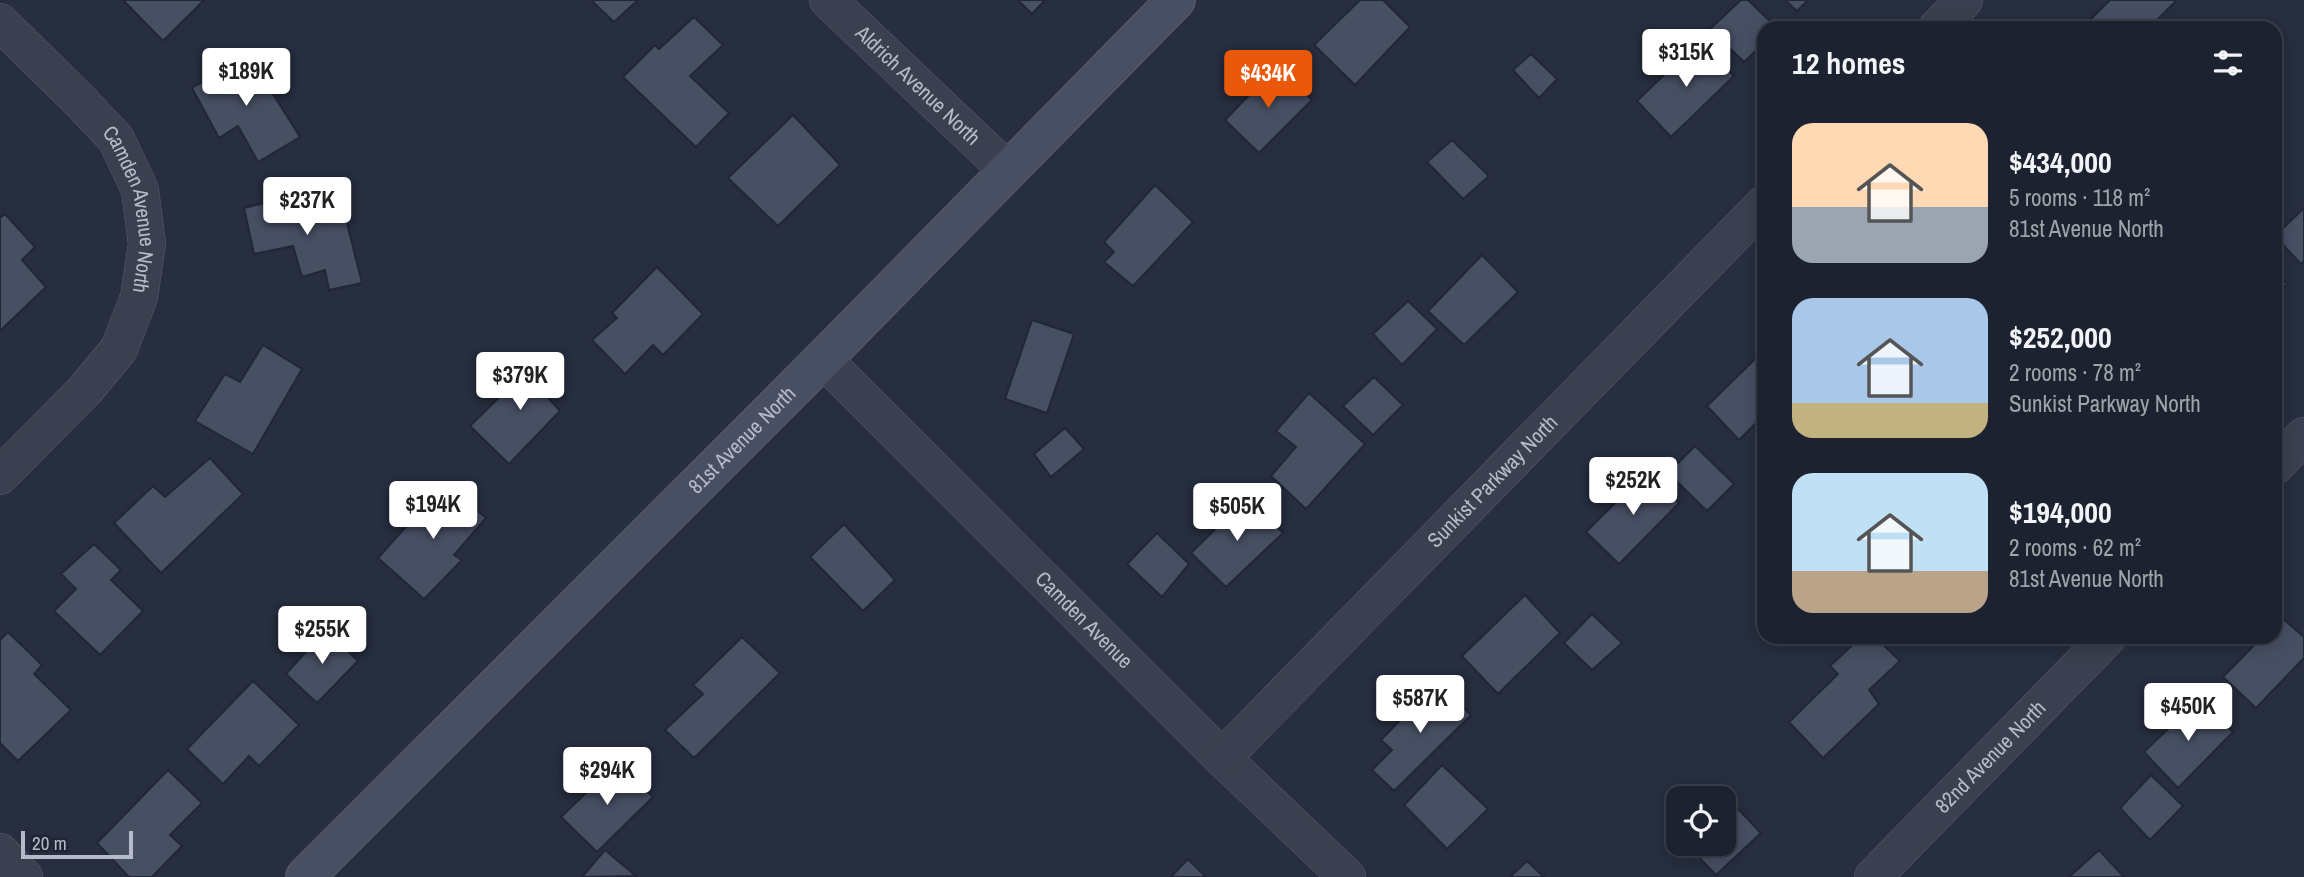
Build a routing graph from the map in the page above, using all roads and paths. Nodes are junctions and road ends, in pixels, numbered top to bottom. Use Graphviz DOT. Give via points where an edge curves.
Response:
graph roads {
  1 [pos="828,0"];
  2 [pos="1175,0"];
  3 [pos="1964,0"];
  4 [pos="1944,21"];
  5 [pos="0,22"];
  6 [pos="1007,170"];
  7 [pos="1757,211"];
  8 [pos="823,359"];
  9 [pos="2304,436"];
  10 [pos="2282,459"];
  11 [pos="0,476"];
  12 [pos="2101,644"];
  13 [pos="1222,758"];
  14 [pos="0,852"];
  15 [pos="24,877"];
  16 [pos="305,877"];
  17 [pos="1347,877"];
  18 [pos="1874,877"];
  1 -- 6 [label="street, Aldrich Avenue North"];
  2 -- 6 [label="street, 81st Avenue North"];
  3 -- 4 [label="street"];
  5 -- 11 [label="street, Camden Avenue North" via="116,139 140,190 147,244 139,297 119,349"];
  6 -- 8 [label="street, 81st Avenue North"];
  7 -- 13 [label="street, Sunkist Parkway North"];
  8 -- 13 [label="street, Camden Avenue"];
  8 -- 16 [label="street, 81st Avenue North"];
  9 -- 10 [label="street"];
  12 -- 18 [label="street, 82nd Avenue North"];
  13 -- 17 [label="street, Camden Avenue"];
  14 -- 15 [label="street"];
}
